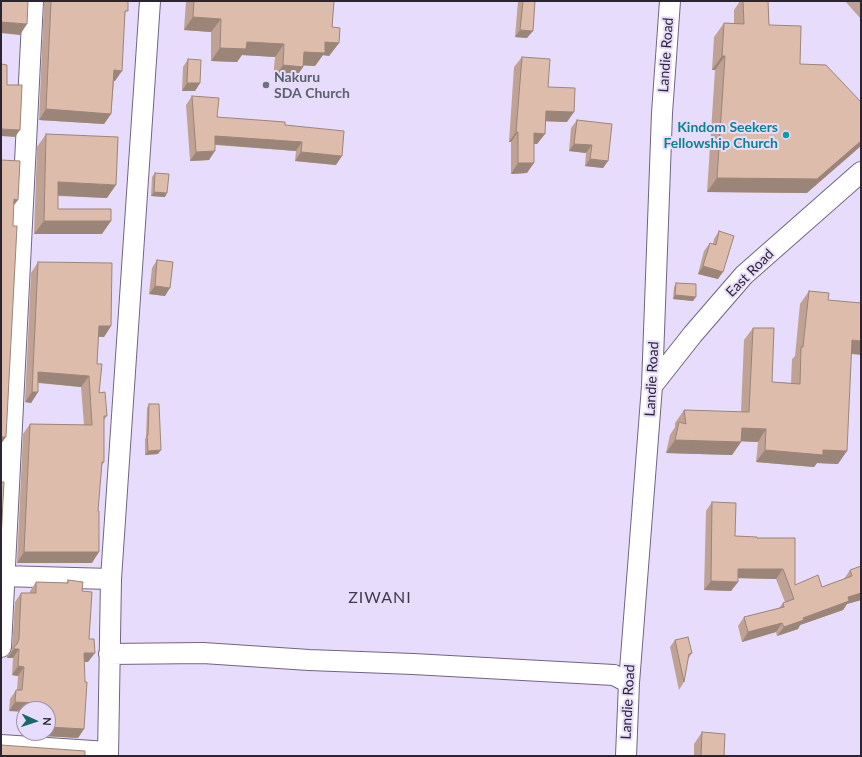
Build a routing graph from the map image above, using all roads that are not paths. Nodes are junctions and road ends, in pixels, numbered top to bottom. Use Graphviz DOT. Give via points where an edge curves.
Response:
graph roads {
  1 [pos="33,1"];
  2 [pos="150,1"];
  3 [pos="670,1"];
  4 [pos="861,172"];
  5 [pos="652,386"];
  6 [pos="3,576"];
  7 [pos="111,579"];
  8 [pos="1,647"];
  9 [pos="110,654"];
  10 [pos="628,683"];
  11 [pos="1,745"];
  12 [pos="108,754"];
  13 [pos="626,756"];
  1 -- 6 [label="street"];
  2 -- 7 [label="street"];
  3 -- 5 [label="street, Landie Road" via="662,113"];
  4 -- 5 [label="street, East Road" via="744,275"];
  5 -- 10 [label="street, Landie Road"];
  6 -- 7 [label="street"];
  6 -- 8 [label="street"];
  7 -- 9 [label="street"];
  9 -- 10 [label="street" via="203,653 614,675"];
  9 -- 12 [label="street"];
  10 -- 13 [label="street, Landie Road"];
  11 -- 12 [label="street"];
}
